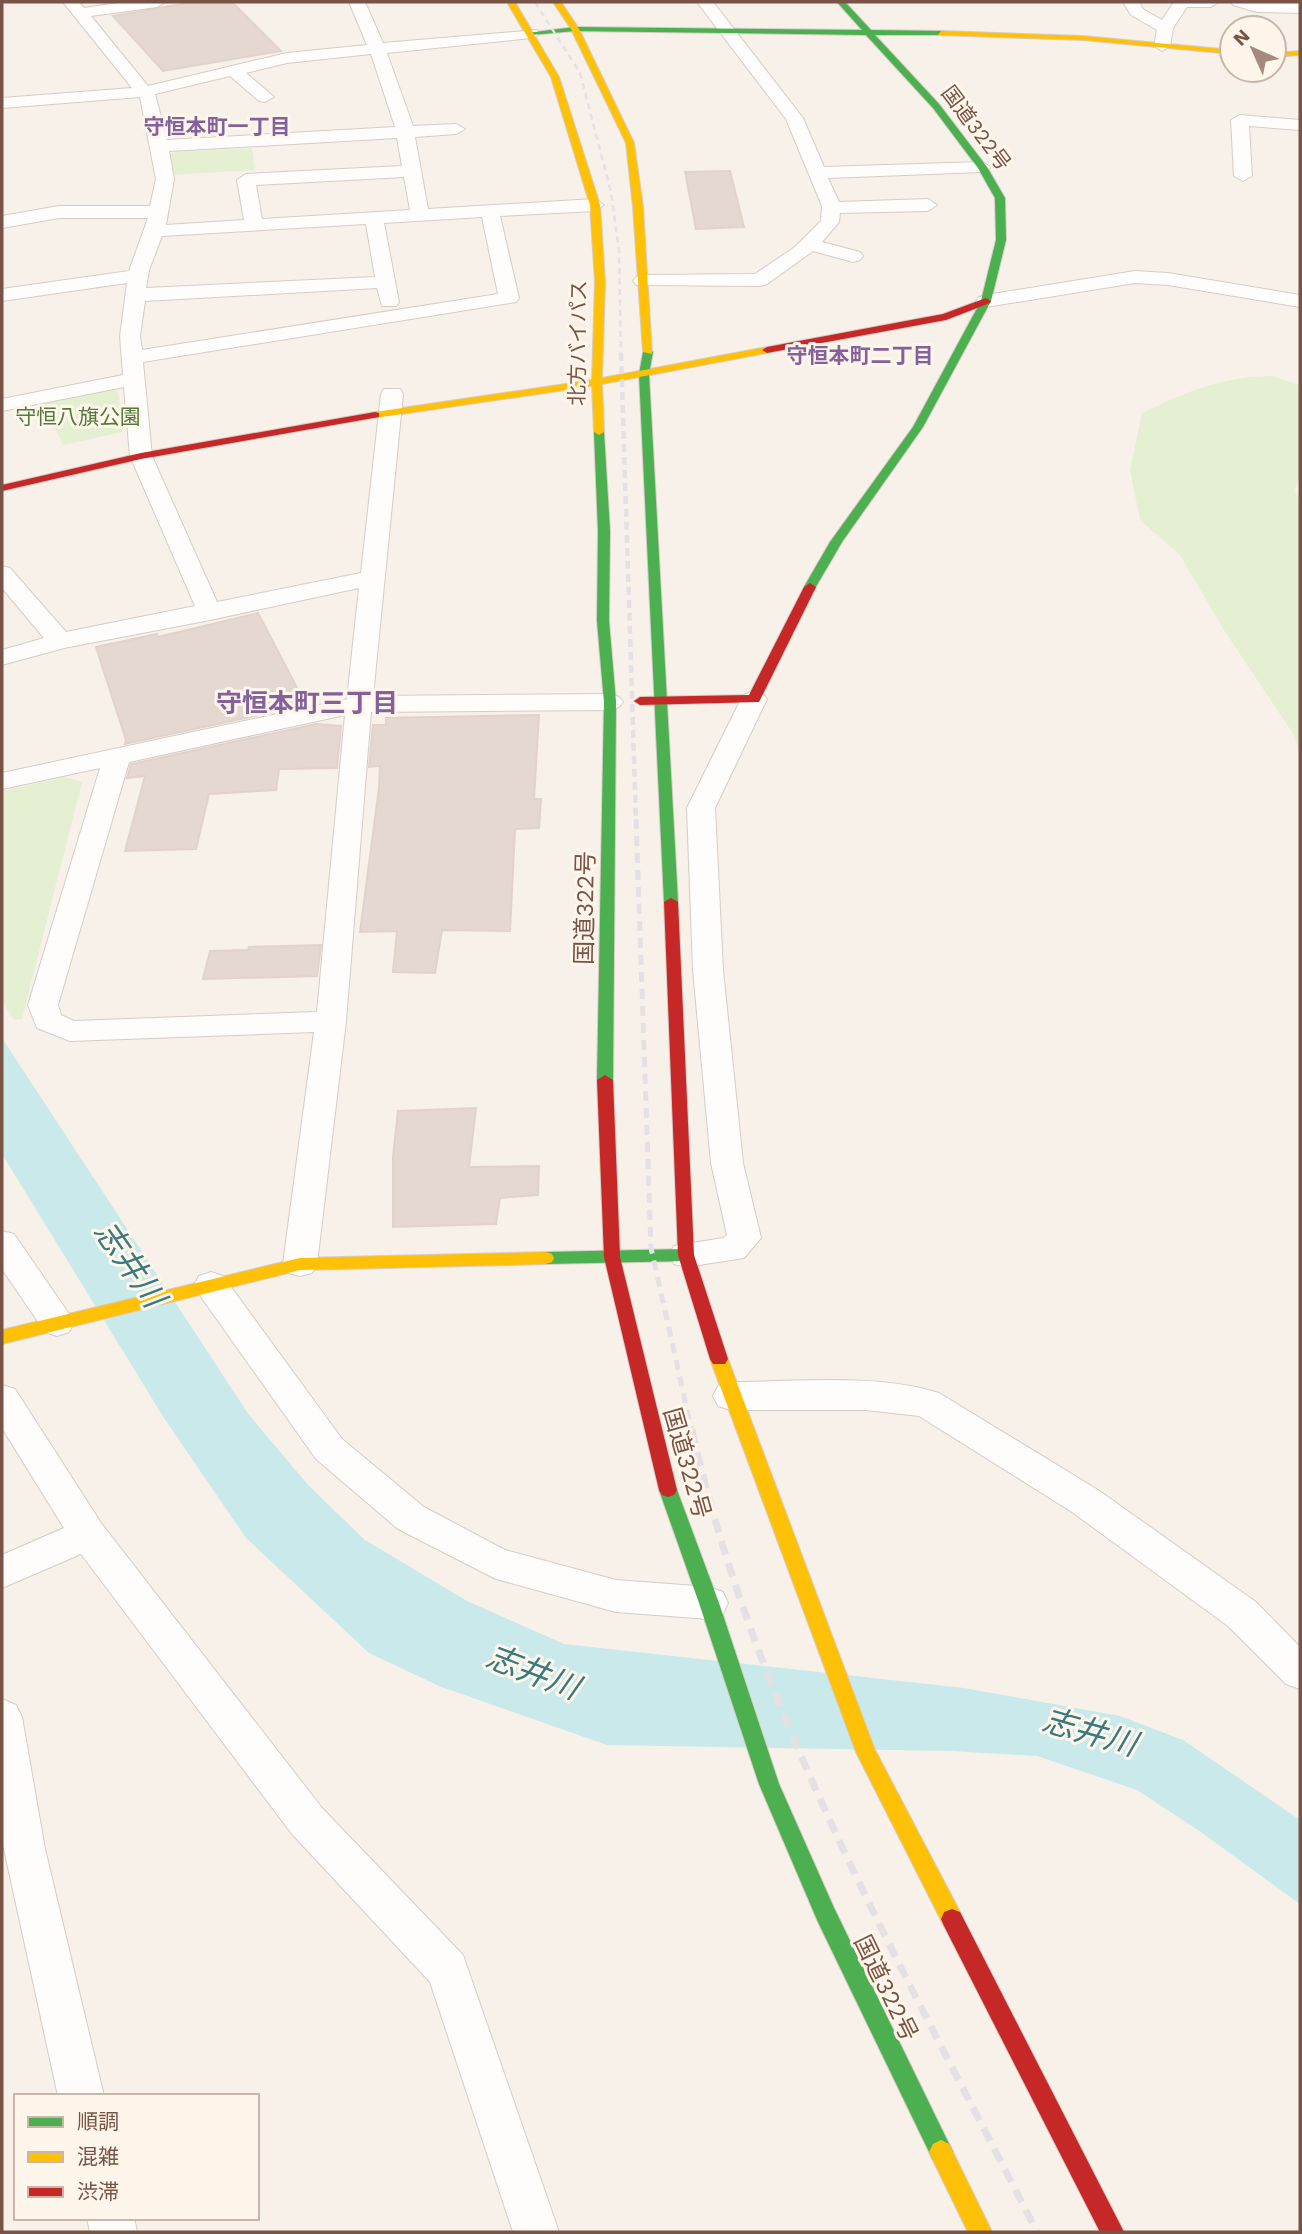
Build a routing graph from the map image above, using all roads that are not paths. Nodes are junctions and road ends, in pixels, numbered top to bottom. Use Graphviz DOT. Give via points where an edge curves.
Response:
graph roads {
  1 [pos="157,2"];
  2 [pos="357,2"];
  3 [pos="511,2"];
  4 [pos="557,2"];
  5 [pos="705,2"];
  6 [pos="841,2"];
  7 [pos="1131,2"];
  8 [pos="1211,2"];
  9 [pos="1239,2"];
  10 [pos="75,7"];
  11 [pos="1300,8"];
  12 [pos="1166,28"];
  13 [pos="575,29"];
  14 [pos="727,30"];
  15 [pos="867,30"];
  16 [pos="531,33"];
  17 [pos="1162,46"];
  18 [pos="377,48"];
  19 [pos="1218,51"];
  20 [pos="233,71"];
  21 [pos="144,92"];
  22 [pos="265,97"];
  23 [pos="2,103"];
  24 [pos="1300,125"];
  25 [pos="456,129"];
  26 [pos="405,130"];
  27 [pos="159,146"];
  28 [pos="982,167"];
  29 [pos="412,171"];
  30 [pos="818,173"];
  31 [pos="1243,176"];
  32 [pos="595,205"];
  33 [pos="928,205"];
  34 [pos="831,208"];
  35 [pos="490,212"];
  36 [pos="420,215"];
  37 [pos="374,218"];
  38 [pos="157,221"];
  39 [pos="2,222"];
  40 [pos="254,225"];
  41 [pos="809,244"];
  42 [pos="853,256"];
  43 [pos="386,282"];
  44 [pos="642,282"];
  45 [pos="137,285"];
  46 [pos="2,295"];
  47 [pos="1300,300"];
  48 [pos="986,301"];
  49 [pos="392,317"];
  50 [pos="688,348"];
  51 [pos="132,368"];
  52 [pos="644,374"];
  53 [pos="597,382"];
  54 [pos="392,399"];
  55 [pos="2,405"];
  56 [pos="140,443"];
  57 [pos="2,488"];
  58 [pos="2,573"];
  59 [pos="373,578"];
  60 [pos="210,613"];
  61 [pos="60,641"];
  62 [pos="2,658"];
  63 [pos="754,699"];
  64 [pos="663,700"];
  65 [pos="610,702"];
  66 [pos="359,704"];
  67 [pos="117,756"];
  68 [pos="2,781"];
  69 [pos="331,1021"];
  70 [pos="2,1242"];
  71 [pos="686,1255"];
  72 [pos="612,1257"];
  73 [pos="300,1264"];
  74 [pos="202,1287"];
  75 [pos="57,1324"];
  76 [pos="2,1337"];
  77 [pos="731,1396"];
  78 [pos="2,1399"];
  79 [pos="88,1534"];
  80 [pos="2,1572"];
  81 [pos="709,1603"];
  82 [pos="1300,1672"];
  83 [pos="2,1717"];
  84 [pos="13,1852"];
  85 [pos="80,2094"];
  86 [pos="525,2229"];
  87 [pos="980,2232"];
  88 [pos="1112,2232"];
  1 -- 10 [label="street"];
  2 -- 18 [label="street"];
  3 -- 16 [label="main road, 北方バイパス"];
  4 -- 13 [label="main road"];
  5 -- 14 [label="street"];
  6 -- 15 [label="main road, 国道322号"];
  7 -- 12 [label="street" via="1137,12"];
  8 -- 12 [label="street" via="1182,2"];
  9 -- 11 [label="street"];
  10 -- 21 [label="street"];
  12 -- 17 [label="street"];
  13 -- 14 [label="main road"];
  13 -- 16 [label="main road"];
  13 -- 44 [label="main road" via="630,143"];
  14 -- 15 [label="main road"];
  14 -- 30 [label="street" via="794,118"];
  15 -- 17 [label="main road"];
  15 -- 28 [label="main road, 国道322号" via="936,106"];
  16 -- 18 [label="street"];
  16 -- 32 [label="main road, 北方バイパス" via="559,86"];
  17 -- 19 [label="main road"];
  18 -- 20 [label="street" via="287,58"];
  18 -- 26 [label="street"];
  20 -- 21 [label="street"];
  20 -- 22 [label="street"];
  21 -- 23 [label="street"];
  21 -- 27 [label="street" via="150,99"];
  24 -- 31 [label="street" via="1240,120"];
  25 -- 26 [label="street"];
  26 -- 27 [label="street"];
  26 -- 29 [label="street"];
  27 -- 38 [label="street" via="165,179"];
  28 -- 30 [label="street"];
  28 -- 48 [label="main road, 国道322号" via="1000,198 1002,220"];
  29 -- 36 [label="street"];
  29 -- 40 [label="street" via="246,180"];
  30 -- 34 [label="street"];
  32 -- 35 [label="street"];
  32 -- 53 [label="main road, 北方バイパス" via="600,282"];
  33 -- 34 [label="street"];
  34 -- 41 [label="street" via="830,222"];
  35 -- 36 [label="street"];
  35 -- 49 [label="street" via="509,298"];
  36 -- 37 [label="street"];
  37 -- 40 [label="street"];
  37 -- 43 [label="street"];
  38 -- 39 [label="street" via="59,212"];
  38 -- 40 [label="street"];
  38 -- 45 [label="street"];
  41 -- 42 [label="street"];
  41 -- 44 [label="street" via="760,280"];
  43 -- 45 [label="street"];
  43 -- 49 [label="street"];
  44 -- 52 [label="main road" via="648,355"];
  45 -- 46 [label="street"];
  45 -- 51 [label="street" via="130,336"];
  47 -- 48 [label="street" via="1135,277"];
  48 -- 50 [label="main road"];
  48 -- 52 [label="main road" via="946,317"];
  48 -- 63 [label="main road, 国道322号" via="918,427 836,542"];
  49 -- 51 [label="street"];
  51 -- 55 [label="street"];
  51 -- 56 [label="street"];
  52 -- 53 [label="main road"];
  52 -- 64 [label="main road"];
  53 -- 54 [label="main road"];
  53 -- 65 [label="main road, 北方バイパス" via="603,621"];
  54 -- 56 [label="main road"];
  54 -- 59 [label="street"];
  56 -- 57 [label="main road"];
  56 -- 60 [label="street"];
  58 -- 61 [label="street"];
  59 -- 60 [label="street"];
  59 -- 66 [label="street"];
  60 -- 61 [label="street"];
  61 -- 62 [label="street"];
  63 -- 64 [label="main road"];
  63 -- 71 [label="street" via="701,808 708,970 724,1135 744,1238 732,1249"];
  64 -- 65 [label="main road"];
  64 -- 71 [label="main road"];
  65 -- 66 [label="street"];
  65 -- 72 [label="main road, 国道322号" via="606,1101"];
  66 -- 67 [label="street"];
  66 -- 69 [label="street"];
  67 -- 68 [label="street"];
  67 -- 69 [label="street" via="43,1005 48,1021 70,1031"];
  69 -- 73 [label="street"];
  70 -- 75 [label="street"];
  71 -- 72 [label="main road"];
  71 -- 77 [label="main road"];
  72 -- 73 [label="main road"];
  72 -- 81 [label="main road, 国道322号" via="667,1488"];
  73 -- 74 [label="main road"];
  74 -- 75 [label="main road"];
  74 -- 81 [label="street" via="330,1449 411,1518 496,1563 616,1596"];
  75 -- 76 [label="main road"];
  77 -- 82 [label="street" via="866,1396 926,1403 1086,1502 1220,1598"];
  77 -- 88 [label="main road" via="866,1752"];
  78 -- 79 [label="street"];
  79 -- 80 [label="street"];
  79 -- 86 [label="street" via="307,1821 448,1970"];
  81 -- 87 [label="main road, 国道322号" via="769,1784 826,1915"];
  83 -- 84 [label="street"];
  84 -- 85 [label="street"];
}
